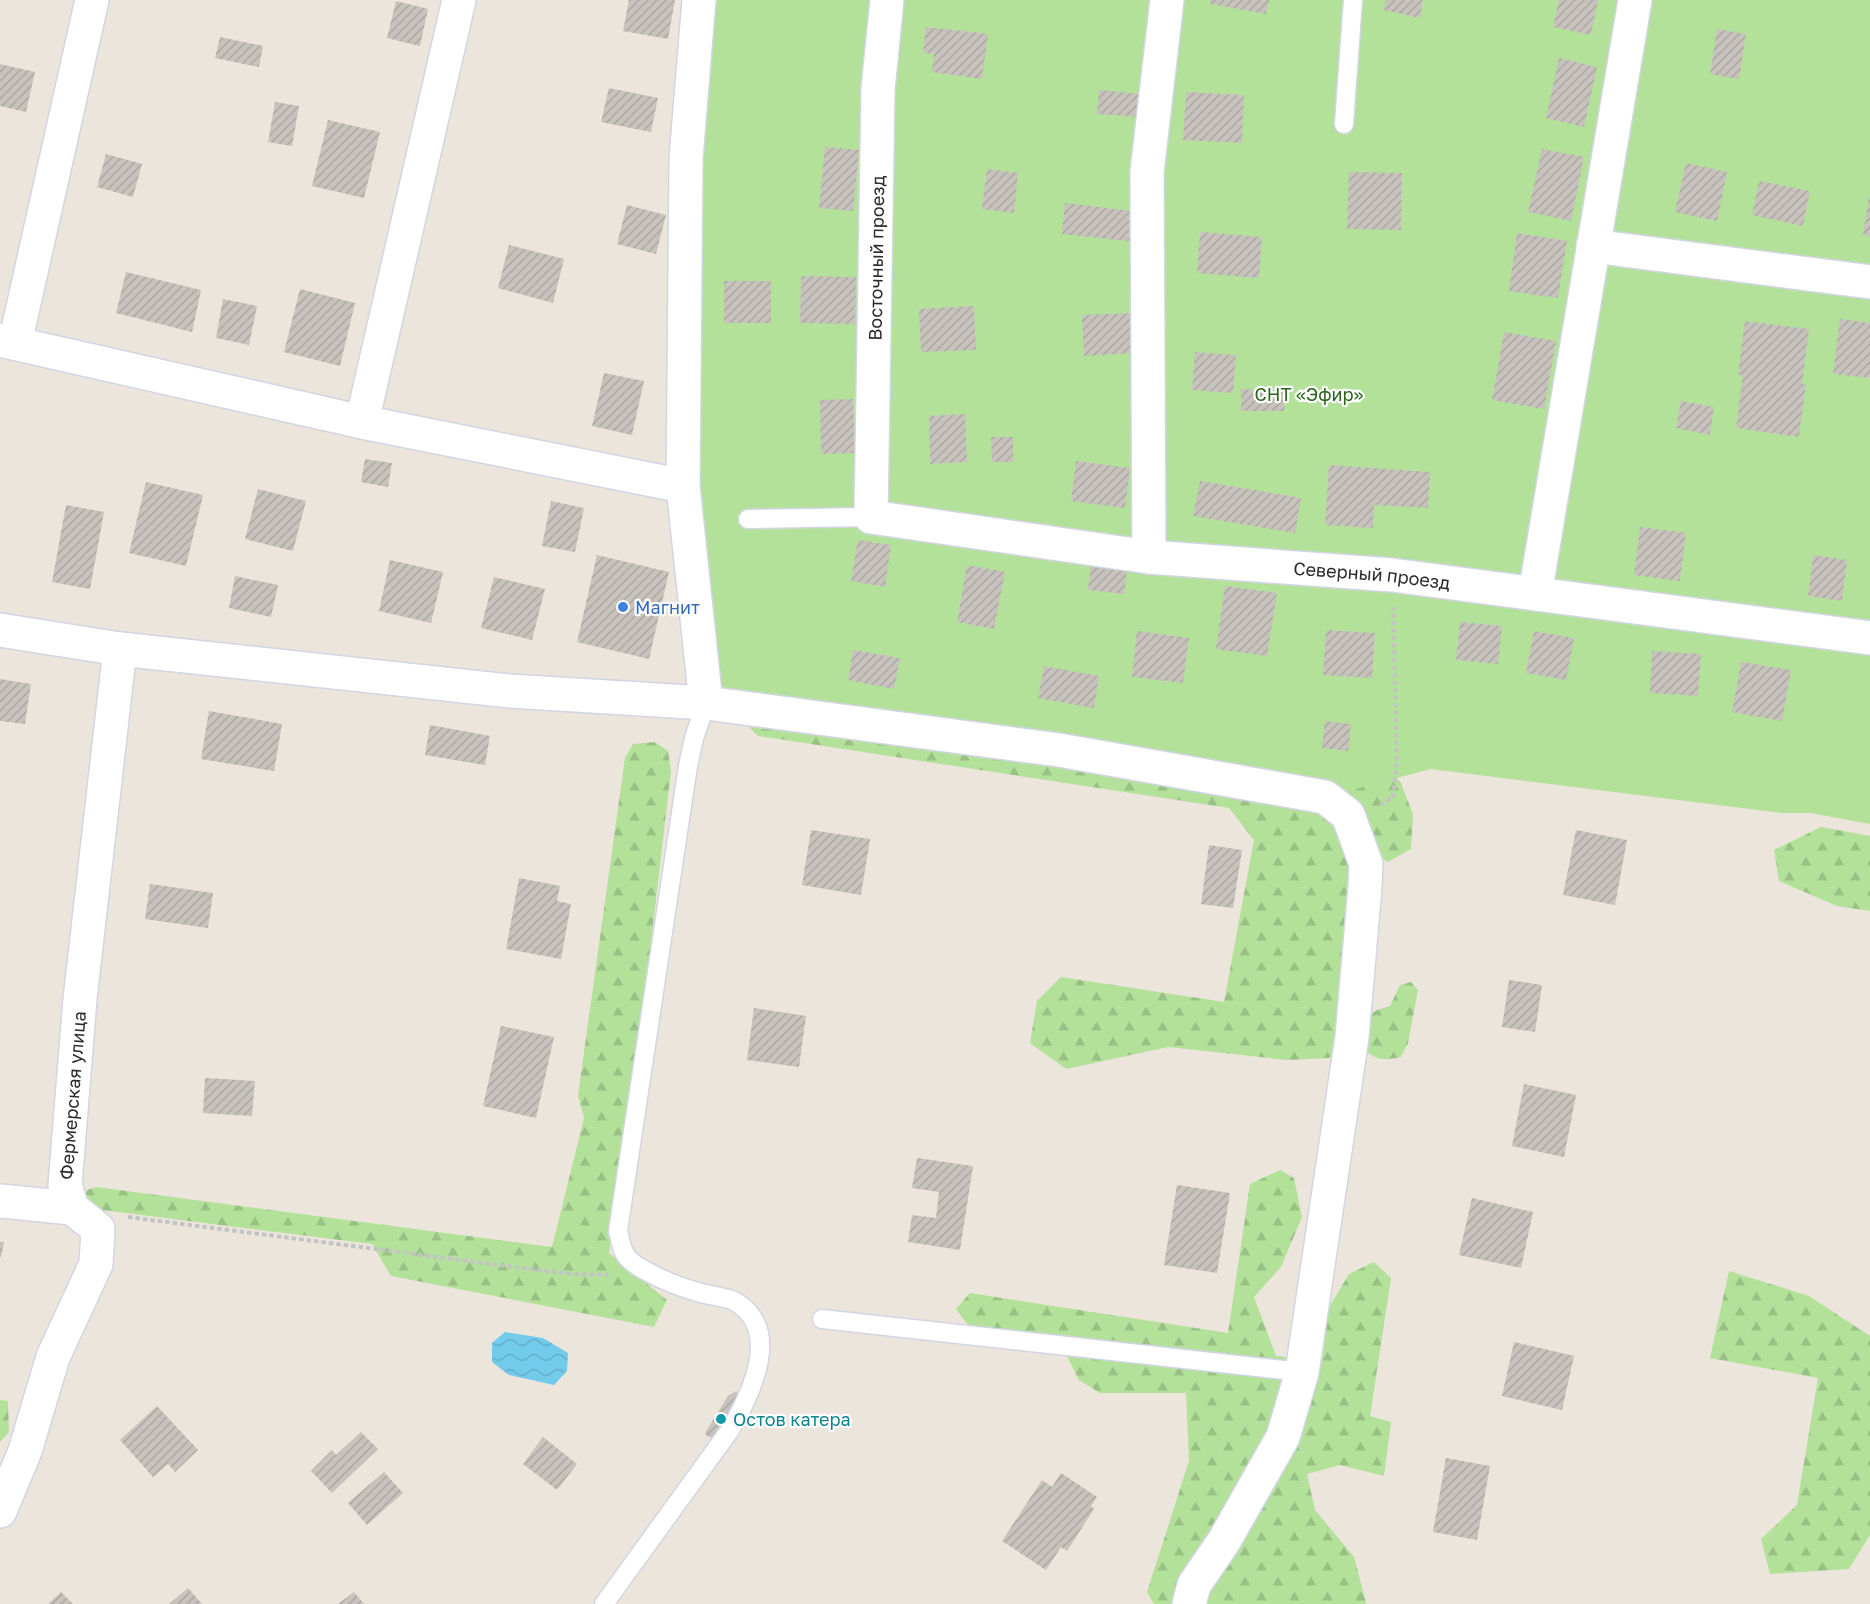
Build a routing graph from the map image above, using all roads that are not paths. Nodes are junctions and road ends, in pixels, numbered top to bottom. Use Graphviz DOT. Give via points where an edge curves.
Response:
graph roads {
  1 [pos="92,0"];
  2 [pos="459,0"];
  3 [pos="699,0"];
  4 [pos="887,0"];
  5 [pos="1167,0"];
  6 [pos="1353,0"];
  7 [pos="1635,0"];
  8 [pos="1344,124"];
  9 [pos="1593,246"];
  10 [pos="1870,282"];
  11 [pos="8,341"];
  12 [pos="362,422"];
  13 [pos="683,486"];
  14 [pos="872,517"];
  15 [pos="748,519"];
  16 [pos="1149,557"];
  17 [pos="1535,594"];
  18 [pos="0,630"];
  19 [pos="1870,638"];
  20 [pos="120,649"];
  21 [pos="706,703"];
  22 [pos="0,1201"];
  23 [pos="72,1208"];
  24 [pos="822,1319"];
  25 [pos="1302,1372"];
  26 [pos="0,1511"];
  27 [pos="604,1604"];
  28 [pos="1189,1604"];
  1 -- 11 [label="street"];
  2 -- 12 [label="street"];
  3 -- 13 [label="street" via="686,158"];
  4 -- 14 [label="street, Восточный проезд" via="878,89"];
  5 -- 16 [label="street" via="1147,172"];
  6 -- 8 [label="lane"];
  7 -- 9 [label="street"];
  9 -- 10 [label="street"];
  9 -- 17 [label="street"];
  11 -- 12 [label="street"];
  12 -- 13 [label="street"];
  13 -- 21 [label="street"];
  14 -- 15 [label="lane"];
  14 -- 16 [label="street, Северный проезд"];
  16 -- 17 [label="street, Северный проезд" via="1392,575"];
  17 -- 19 [label="street, Северный проезд"];
  18 -- 20 [label="street"];
  20 -- 21 [label="street" via="510,691"];
  20 -- 23 [label="street, Фермерская улица" via="80,999 65,1185"];
  21 -- 25 [label="street" via="1059,750 1325,797 1348,814 1366,864 1365,887 1352,1037"];
  21 -- 27 [label="lane" via="688,766 618,1232 625,1255 641,1269 681,1287 735,1302 752,1316 760,1353 747,1402 730,1430"];
  22 -- 23 [label="street"];
  23 -- 26 [label="street" via="98,1229 96,1264 53,1357 25,1451"];
  24 -- 25 [label="lane"];
  25 -- 28 [label="street" via="1283,1437 1224,1541 1194,1584"];
}
